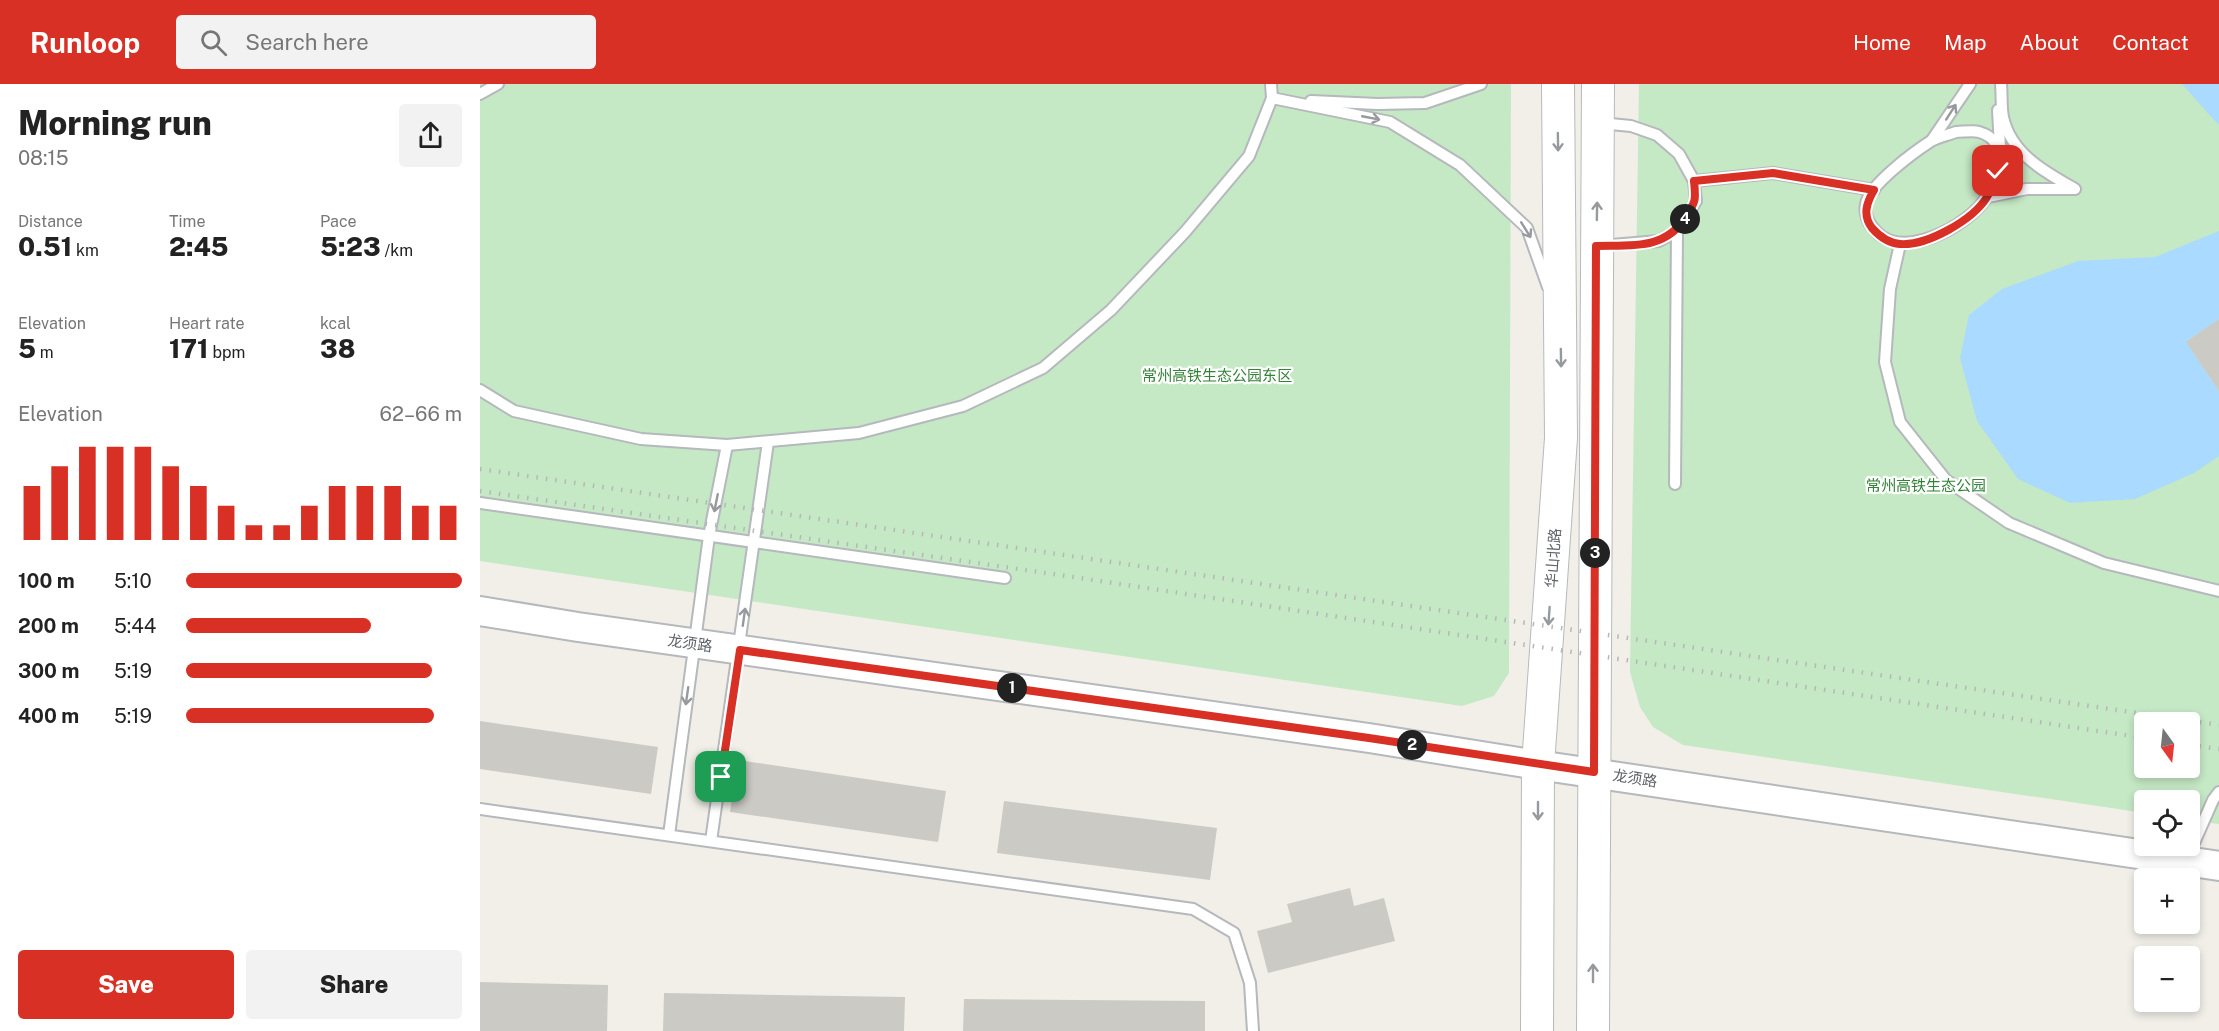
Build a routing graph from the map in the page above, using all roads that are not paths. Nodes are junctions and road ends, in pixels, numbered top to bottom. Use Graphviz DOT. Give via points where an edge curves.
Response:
graph roads {
  1 [pos="498,84"];
  2 [pos="1271,84"];
  3 [pos="1481,84"];
  4 [pos="1558,84"];
  5 [pos="1598,84"];
  6 [pos="1970,84"];
  7 [pos="2000,84"];
  8 [pos="480,94"];
  9 [pos="1272,98"];
  10 [pos="1598,123"];
  11 [pos="1979,132"];
  12 [pos="1998,135"];
  13 [pos="1932,140"];
  14 [pos="2015,145"];
  15 [pos="2000,155"];
  16 [pos="1694,181"];
  17 [pos="1874,190"];
  18 [pos="1988,197"];
  19 [pos="1677,231"];
  20 [pos="1900,244"];
  21 [pos="1596,246"];
  22 [pos="1560,320"];
  23 [pos="480,390"];
  24 [pos="768,442"];
  25 [pos="727,445"];
  26 [pos="1675,484"];
  27 [pos="480,503"];
  28 [pos="709,536"];
  29 [pos="754,542"];
  30 [pos="1005,578"];
  31 [pos="2219,591"];
  32 [pos="480,611"];
  33 [pos="694,643"];
  34 [pos="740,650"];
  35 [pos="1539,765"];
  36 [pos="1594,772"];
  37 [pos="2219,792"];
  38 [pos="480,809"];
  39 [pos="669,835"];
  40 [pos="711,841"];
  41 [pos="2186,861"];
  42 [pos="2219,866"];
  43 [pos="1253,1031"];
  44 [pos="1537,1031"];
  45 [pos="1593,1031"];
  1 -- 8 [label="lane"];
  2 -- 9 [label="lane"];
  3 -- 9 [label="lane" via="1425,103"];
  4 -- 22 [label="main road, 华山北路, one-way"];
  5 -- 10 [label="main road"];
  13 -- 6 [label="lane, one-way"];
  7 -- 12 [label="lane"];
  7 -- 14 [label="lane" via="2003,118"];
  9 -- 22 [label="lane, one-way" via="1390,122 1460,165 1527,228"];
  9 -- 24 [label="lane" via="1249,156 1192,224 1112,310 1043,368 963,406 859,433"];
  10 -- 16 [label="lane" via="1631,126 1657,135 1680,154"];
  21 -- 10 [label="main road, one-way"];
  11 -- 12 [label="lane"];
  11 -- 13 [label="lane" via="1956,132"];
  11 -- 15 [label="lane" via="1994,140"];
  12 -- 14 [label="lane"];
  12 -- 15 [label="lane"];
  13 -- 17 [label="lane"];
  14 -- 18 [label="lane" via="2042,171 2075,189 2027,189"];
  15 -- 18 [label="lane"];
  16 -- 17 [label="lane" via="1773,173"];
  16 -- 19 [label="lane" via="1696,201"];
  17 -- 20 [label="lane" via="1866,204 1868,222 1880,237"];
  18 -- 20 [label="lane" via="1962,222 1944,232"];
  19 -- 21 [label="lane" via="1659,241"];
  19 -- 26 [label="lane"];
  20 -- 31 [label="lane" via="1890,289 1885,362 1900,422 1946,480 2009,523 2104,562"];
  21 -- 36 [label="main road"];
  22 -- 35 [label="main road, 华山北路, one-way" via="1561,438"];
  23 -- 25 [label="lane" via="514,411 641,439"];
  24 -- 25 [label="lane"];
  24 -- 29 [label="lane"];
  25 -- 28 [label="lane, one-way"];
  27 -- 28 [label="lane"];
  28 -- 29 [label="lane"];
  28 -- 33 [label="lane"];
  29 -- 30 [label="lane"];
  34 -- 29 [label="lane, one-way"];
  32 -- 33 [label="street, 龙须路"];
  33 -- 34 [label="street, 龙须路"];
  33 -- 39 [label="lane, one-way"];
  34 -- 35 [label="street, 龙须路"];
  34 -- 40 [label="lane"];
  35 -- 36 [label="street, 龙须路"];
  35 -- 44 [label="main road, 华山北路, one-way"];
  36 -- 41 [label="street, 龙须路"];
  45 -- 36 [label="main road, one-way"];
  37 -- 41 [label="lane"];
  38 -- 39 [label="lane"];
  39 -- 40 [label="lane"];
  40 -- 43 [label="lane" via="1192,909 1234,933 1250,983"];
  41 -- 42 [label="street, 龙须路"];
}
